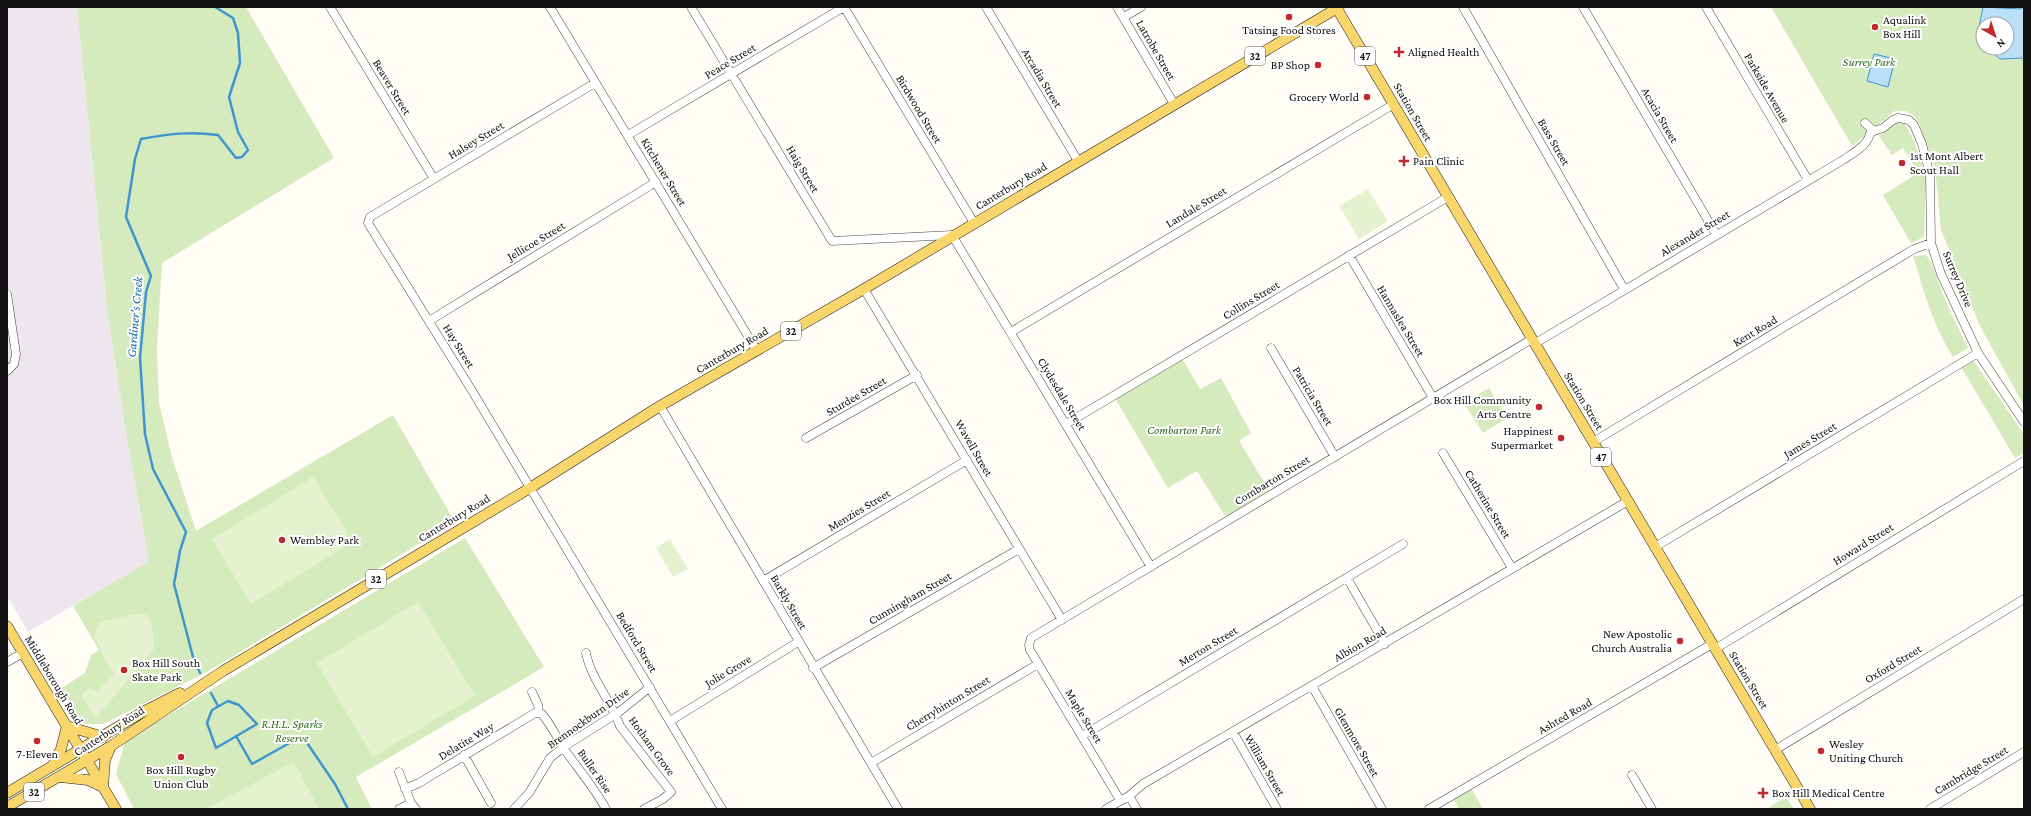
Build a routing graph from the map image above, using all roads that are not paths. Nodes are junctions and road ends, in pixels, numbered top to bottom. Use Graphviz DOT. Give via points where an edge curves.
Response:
graph roads {
  1 [pos="330,7"];
  2 [pos="550,7"];
  3 [pos="691,7"];
  4 [pos="844,7"];
  5 [pos="986,7"];
  6 [pos="1118,7"];
  7 [pos="1141,7"];
  8 [pos="1337,7"];
  9 [pos="1463,7"];
  10 [pos="1583,7"];
  11 [pos="1706,7"];
  12 [pos="1124,17"];
  13 [pos="731,74"];
  14 [pos="595,83"];
  15 [pos="1174,104"];
  16 [pos="1394,104"];
  17 [pos="1865,123"];
  18 [pos="1874,130"];
  19 [pos="628,135"];
  20 [pos="1078,161"];
  21 [pos="434,179"];
  22 [pos="1808,180"];
  23 [pos="656,182"];
  24 [pos="1448,197"];
  25 [pos="370,217"];
  26 [pos="974,223"];
  27 [pos="1716,234"];
  28 [pos="952,235"];
  29 [pos="1931,243"];
  30 [pos="1349,255"];
  31 [pos="864,289"];
  32 [pos="1624,289"];
  33 [pos="7,294"];
  34 [pos="429,321"];
  35 [pos="1011,332"];
  36 [pos="1533,342"];
  37 [pos="1271,348"];
  38 [pos="757,351"];
  39 [pos="1978,353"];
  40 [pos="7,370"];
  41 [pos="917,375"];
  42 [pos="1433,398"];
  43 [pos="660,406"];
  44 [pos="2024,422"];
  45 [pos="1066,424"];
  46 [pos="806,438"];
  47 [pos="1593,442"];
  48 [pos="1444,453"];
  49 [pos="1335,457"];
  50 [pos="967,460"];
  51 [pos="2024,461"];
  52 [pos="530,488"];
  53 [pos="1628,501"];
  54 [pos="1403,544"];
  55 [pos="1655,547"];
  56 [pos="1019,549"];
  57 [pos="1151,567"];
  58 [pos="1512,568"];
  59 [pos="1346,578"];
  60 [pos="763,581"];
  61 [pos="2024,599"];
  62 [pos="1062,620"];
  63 [pos="7,626"];
  64 [pos="798,642"];
  65 [pos="1386,644"];
  66 [pos="1028,645"];
  67 [pos="1714,647"];
  68 [pos="23,652"];
  69 [pos="586,653"];
  70 [pos="7,662"];
  71 [pos="1038,664"];
  72 [pos="814,668"];
  73 [pos="223,671"];
  74 [pos="1312,686"];
  75 [pos="650,688"];
  76 [pos="532,692"];
  77 [pos="539,713"];
  78 [pos="616,714"];
  79 [pos="670,720"];
  80 [pos="67,726"];
  81 [pos="1232,732"];
  82 [pos="1082,736"];
  83 [pos="103,737"];
  84 [pos="111,746"];
  85 [pos="564,747"];
  86 [pos="81,750"];
  87 [pos="1775,750"];
  88 [pos="2024,752"];
  89 [pos="464,755"];
  90 [pos="87,760"];
  91 [pos="870,763"];
  92 [pos="53,766"];
  93 [pos="399,772"];
  94 [pos="1632,775"];
  95 [pos="60,777"];
  96 [pos="103,787"];
  97 [pos="405,789"];
  98 [pos="7,793"];
  99 [pos="1129,796"];
  100 [pos="1120,800"];
  101 [pos="491,803"];
  102 [pos="413,806"];
  103 [pos="7,807"];
  104 [pos="116,809"];
  105 [pos="399,809"];
  106 [pos="514,809"];
  107 [pos="606,809"];
  108 [pos="644,809"];
  109 [pos="722,809"];
  110 [pos="898,809"];
  111 [pos="1106,809"];
  112 [pos="1137,809"];
  113 [pos="1277,809"];
  114 [pos="1382,809"];
  115 [pos="1430,809"];
  116 [pos="1652,809"];
  117 [pos="1810,809"];
  118 [pos="1930,809"];
  1 -- 21 [label="street, Beaver Street"];
  2 -- 14 [label="street, Kitchener Street"];
  3 -- 13 [label="street, Haig Street"];
  4 -- 13 [label="street, Peace Street"];
  4 -- 26 [label="street, Birdwood Street"];
  5 -- 20 [label="street, Arcadia Street"];
  6 -- 12 [label="street, Latrobe Street"];
  7 -- 12 [label="street"];
  8 -- 15 [label="main road, Canterbury Road / 32"];
  8 -- 16 [label="main road, Station Street / 47"];
  9 -- 32 [label="street, Bass Street"];
  10 -- 27 [label="street, Acacia Street"];
  11 -- 22 [label="street, Parkside Avenue"];
  12 -- 15 [label="street, Latrobe Street"];
  13 -- 19 [label="street, Peace Street"];
  13 -- 28 [label="street, Haig Street" via="832,241"];
  14 -- 19 [label="street, Kitchener Street"];
  14 -- 21 [label="street, Halsey Street"];
  15 -- 20 [label="main road, Canterbury Road / 32"];
  16 -- 24 [label="main road, Station Street / 47"];
  16 -- 35 [label="street, Landale Street"];
  17 -- 18 [label="street"];
  18 -- 22 [label="street, Alexander Street" via="1857,151"];
  18 -- 29 [label="street, Surrey Drive" via="1898,118 1909,120 1914,125 1930,175"];
  19 -- 23 [label="street, Kitchener Street"];
  20 -- 26 [label="main road, Canterbury Road / 32"];
  21 -- 25 [label="street, Halsey Street"];
  22 -- 27 [label="street, Alexander Street"];
  23 -- 34 [label="street, Jellicoe Street"];
  23 -- 38 [label="street, Kitchener Street"];
  24 -- 30 [label="street, Collins Street"];
  24 -- 36 [label="main road, Station Street / 47"];
  25 -- 34 [label="street, Hay Street" via="368,223"];
  26 -- 28 [label="main road, Canterbury Road / 32"];
  27 -- 32 [label="street, Alexander Street"];
  28 -- 31 [label="main road, Canterbury Road / 32"];
  28 -- 35 [label="street, Clydesdale Street"];
  29 -- 39 [label="street, Surrey Drive" via="1941,274"];
  29 -- 47 [label="street, Kent Road" via="1921,245"];
  30 -- 42 [label="street, Hannaslea Street"];
  30 -- 45 [label="street, Collins Street"];
  31 -- 38 [label="main road, Canterbury Road / 32"];
  31 -- 41 [label="street, Wavell Street"];
  32 -- 36 [label="street, Alexander Street"];
  33 -- 40 [label="street" via="16,354 14,364"];
  34 -- 52 [label="street, Hay Street"];
  35 -- 45 [label="street, Clydesdale Street"];
  36 -- 42 [label="street, Combarton Street"];
  36 -- 47 [label="main road, Station Street / 47"];
  37 -- 49 [label="street, Patricia Street"];
  38 -- 43 [label="main road, Canterbury Road / 32"];
  39 -- 44 [label="street, Surrey Drive"];
  39 -- 55 [label="street, James Street"];
  41 -- 46 [label="street, Sturdee Street"];
  41 -- 50 [label="street, Wavell Street"];
  42 -- 49 [label="street, Combarton Street"];
  43 -- 52 [label="main road, Canterbury Road / 32"];
  43 -- 60 [label="street, Barkly Street"];
  45 -- 57 [label="street, Clydesdale Street"];
  47 -- 53 [label="main road, Station Street / 47"];
  48 -- 58 [label="street, Catherine Street"];
  49 -- 57 [label="street, Combarton Street"];
  50 -- 56 [label="street, Wavell Street"];
  50 -- 60 [label="street, Menzies Street"];
  51 -- 67 [label="street, Howard Street"];
  52 -- 73 [label="main road, Canterbury Road / 32"];
  52 -- 75 [label="street, Bedford Street"];
  53 -- 55 [label="main road, Station Street / 47"];
  53 -- 58 [label="street, Albion Road"];
  54 -- 59 [label="street, Merton Street"];
  55 -- 67 [label="main road, Station Street / 47"];
  56 -- 62 [label="street, Wavell Street"];
  56 -- 72 [label="street, Cunningham Street"];
  57 -- 62 [label="street, Combarton Street"];
  58 -- 65 [label="street, Albion Road"];
  59 -- 65 [label="street"];
  59 -- 82 [label="street, Merton Street"];
  60 -- 64 [label="street, Barkly Street"];
  61 -- 87 [label="street, Oxford Street"];
  62 -- 66 [label="street, Combarton Street" via="1031,638"];
  63 -- 68 [label="main road, Middleborough Road"];
  64 -- 72 [label="street, Barkly Street"];
  64 -- 79 [label="street, Jolie Grove"];
  65 -- 74 [label="street, Albion Road"];
  66 -- 71 [label="street, Maple Street"];
  67 -- 87 [label="main road, Station Street / 47"];
  67 -- 115 [label="street, Ashted Road"];
  68 -- 70 [label="street"];
  68 -- 80 [label="main road, Middleborough Road"];
  69 -- 78 [label="street, Hotham Grove" via="588,665"];
  71 -- 82 [label="street, Maple Street"];
  71 -- 91 [label="street, Cherryhinton Street"];
  72 -- 91 [label="street, Barkly Street"];
  73 -- 83 [label="main road, Canterbury Road / 32" via="141,713"];
  73 -- 84 [label="main road, Canterbury Road / 32"];
  74 -- 81 [label="street, Albion Road"];
  74 -- 114 [label="street, Glenmore Street"];
  75 -- 78 [label="street, Brennockburn Drive"];
  75 -- 79 [label="street, Bedford Street"];
  76 -- 77 [label="street"];
  77 -- 85 [label="street, Buller Rise" via="549,722"];
  77 -- 89 [label="street, Delatite Way"];
  78 -- 85 [label="street, Brennockburn Drive"];
  78 -- 108 [label="street, Hotham Grove" via="620,726 671,792"];
  79 -- 109 [label="street, Bedford Street"];
  80 -- 83 [label="main road"];
  80 -- 86 [label="main road, Middleborough Road"];
  80 -- 92 [label="main road"];
  81 -- 99 [label="street, Albion Road" via="1143,784"];
  81 -- 113 [label="street, William Street"];
  82 -- 100 [label="street, Maple Street"];
  83 -- 86 [label="main road, Canterbury Road / 32"];
  84 -- 90 [label="main road, Canterbury Road / 32"];
  84 -- 96 [label="main road" via="105,760"];
  85 -- 106 [label="street, Brennockburn Drive" via="550,758 529,793"];
  85 -- 107 [label="street, Buller Rise"];
  86 -- 90 [label="main road, Middleborough Road"];
  86 -- 92 [label="main road, Canterbury Road / 32"];
  87 -- 117 [label="main road, Station Street / 47"];
  88 -- 118 [label="street, Cambridge Street"];
  89 -- 97 [label="street, Delatite Way"];
  89 -- 101 [label="street"];
  90 -- 95 [label="main road, Canterbury Road / 32"];
  90 -- 96 [label="main road, Middleborough Road"];
  91 -- 110 [label="street, Barkly Street"];
  92 -- 98 [label="main road, Canterbury Road / 32"];
  93 -- 97 [label="street"];
  94 -- 116 [label="street"];
  95 -- 96 [label="main road" via="88,780"];
  95 -- 103 [label="main road, Canterbury Road / 32"];
  96 -- 104 [label="main road, Middleborough Road"];
  97 -- 102 [label="street"];
  99 -- 100 [label="street, Albion Road"];
  99 -- 112 [label="street"];
  100 -- 111 [label="street, Albion Road"];
  102 -- 105 [label="street"];
}
